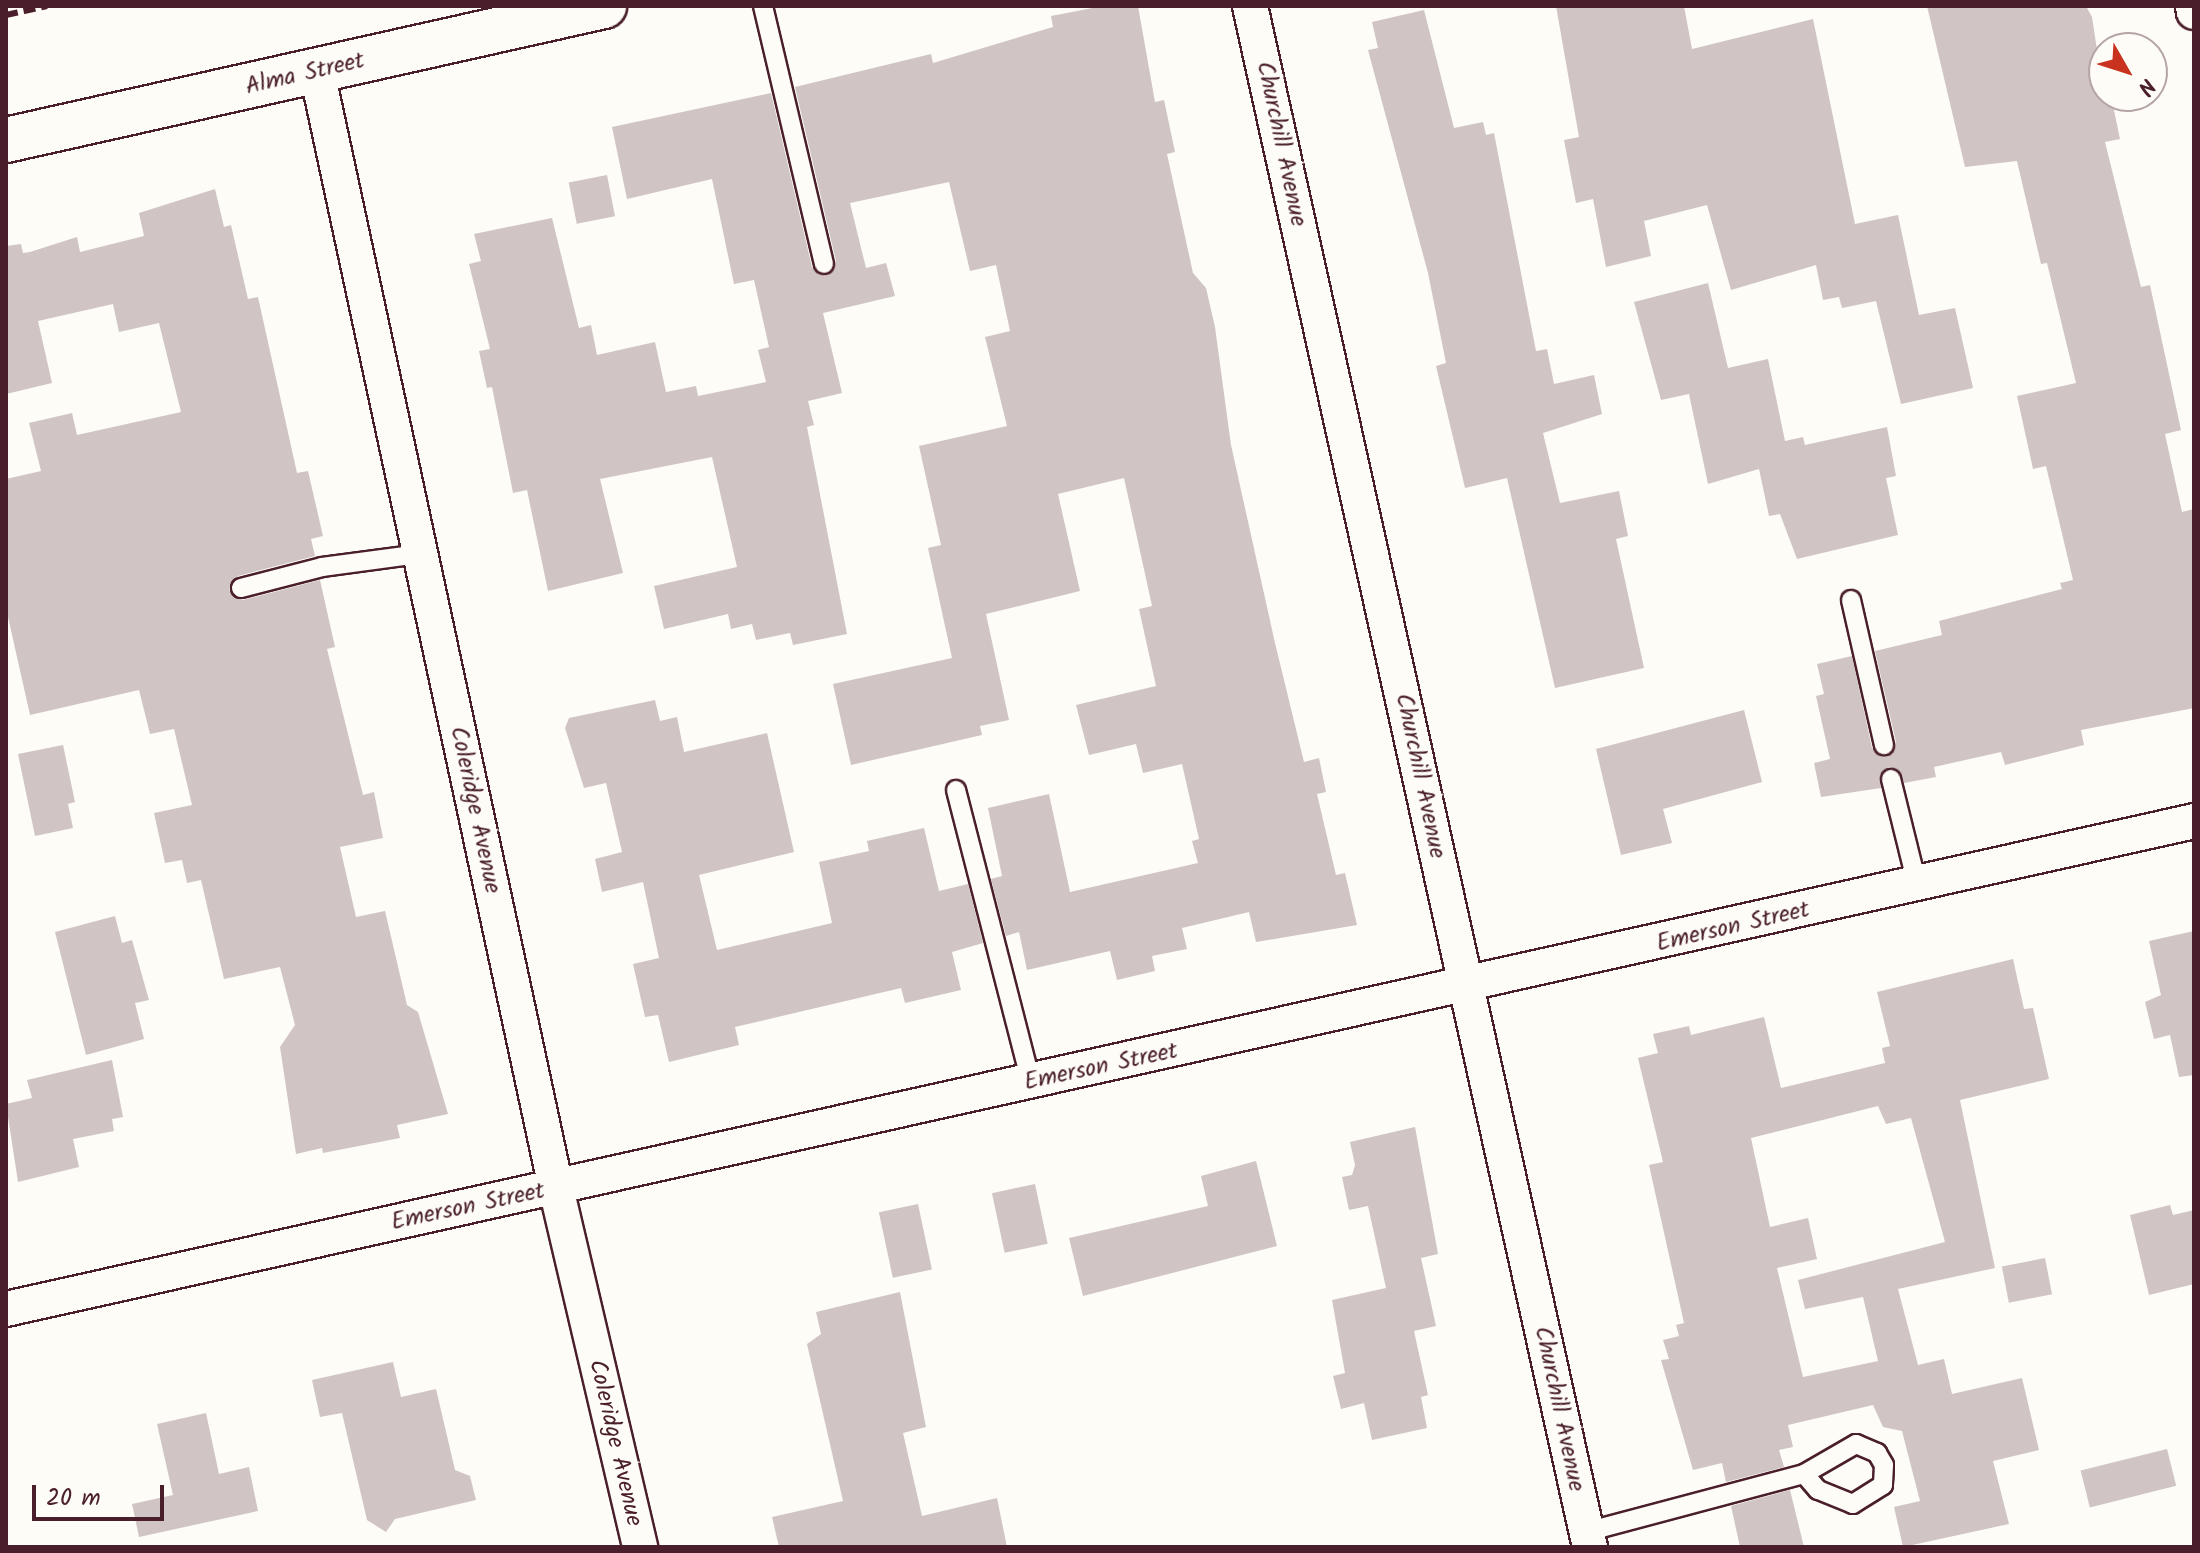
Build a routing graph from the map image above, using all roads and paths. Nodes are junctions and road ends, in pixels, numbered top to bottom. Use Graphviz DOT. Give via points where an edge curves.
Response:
graph roads {
  1 [pos="604,6"];
  2 [pos="763,6"];
  3 [pos="1250,6"];
  4 [pos="2193,6"];
  5 [pos="2194,12"];
  6 [pos="317,72"];
  7 [pos="6,140"];
  8 [pos="824,264"];
  9 [pos="420,554"];
  10 [pos="241,588"];
  11 [pos="1851,600"];
  12 [pos="1884,745"];
  13 [pos="1891,779"];
  14 [pos="956,790"];
  15 [pos="2194,821"];
  16 [pos="1917,884"];
  17 [pos="1466,987"];
  18 [pos="1031,1083"];
  19 [pos="556,1188"];
  20 [pos="6,1309"];
  21 [pos="1804,1474"];
  22 [pos="1588,1539"];
  23 [pos="640,1547"];
  1 -- 6 [label="main road, Alma Street"];
  2 -- 8 [label="lane"];
  3 -- 17 [label="street, Churchill Avenue"];
  4 -- 5 [label="street"];
  6 -- 7 [label="main road, Alma Street"];
  6 -- 9 [label="street, Coleridge Avenue"];
  9 -- 10 [label="lane" via="322,567"];
  9 -- 19 [label="street, Coleridge Avenue"];
  11 -- 12 [label="lane"];
  13 -- 16 [label="lane"];
  14 -- 18 [label="lane"];
  15 -- 16 [label="street, Emerson Street"];
  16 -- 17 [label="street, Emerson Street"];
  17 -- 18 [label="street, Emerson Street"];
  17 -- 22 [label="street, Churchill Avenue"];
  18 -- 19 [label="street, Emerson Street"];
  19 -- 20 [label="street, Emerson Street"];
  19 -- 23 [label="street, Coleridge Avenue"];
  21 -- 22 [label="lane"];
}
